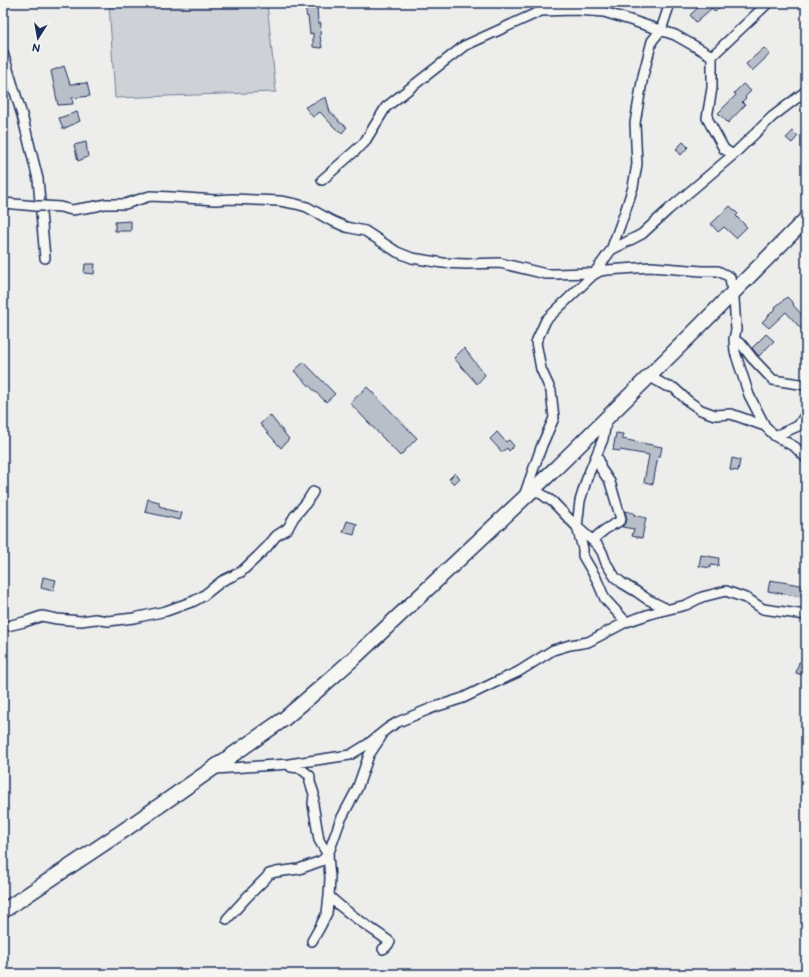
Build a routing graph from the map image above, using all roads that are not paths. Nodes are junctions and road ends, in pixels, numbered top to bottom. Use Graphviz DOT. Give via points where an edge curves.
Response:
graph roads {
  1 [pos="670,3"];
  2 [pos="768,3"];
  3 [pos="662,30"];
  4 [pos="3,53"];
  5 [pos="712,56"];
  6 [pos="806,91"];
  7 [pos="733,155"];
  8 [pos="322,180"];
  9 [pos="3,203"];
  10 [pos="806,219"];
  11 [pos="611,250"];
  12 [pos="44,258"];
  13 [pos="593,275"];
  14 [pos="732,293"];
  15 [pos="734,339"];
  16 [pos="649,376"];
  17 [pos="806,385"];
  18 [pos="806,411"];
  19 [pos="806,414"];
  20 [pos="608,417"];
  21 [pos="806,425"];
  22 [pos="765,426"];
  23 [pos="775,436"];
  24 [pos="596,456"];
  25 [pos="806,458"];
  26 [pos="534,488"];
  27 [pos="312,492"];
  28 [pos="523,499"];
  29 [pos="578,527"];
  30 [pos="593,541"];
  31 [pos="667,610"];
  32 [pos="806,615"];
  33 [pos="626,622"];
  34 [pos="3,627"];
  35 [pos="388,728"];
  36 [pos="289,764"];
  37 [pos="212,769"];
  38 [pos="328,855"];
  39 [pos="329,896"];
  40 [pos="3,911"];
  41 [pos="227,919"];
  42 [pos="312,941"];
  43 [pos="383,949"];
  1 -- 3 [label="street"];
  2 -- 5 [label="street"];
  3 -- 5 [label="street"];
  3 -- 8 [label="street" via="604,12 540,11 464,46 386,107 364,143"];
  3 -- 11 [label="street" via="652,41 643,76 635,123 636,172"];
  4 -- 12 [label="street" via="38,179"];
  5 -- 7 [label="street" via="712,88 707,118 724,149"];
  6 -- 7 [label="street" via="772,118"];
  7 -- 11 [label="street" via="642,234"];
  9 -- 13 [label="street" via="72,210 105,204 125,204 150,196 280,201 307,208 346,227 365,231 397,252 412,258 443,263 500,263 546,274"];
  10 -- 14 [label="main road"];
  11 -- 13 [label="street"];
  13 -- 14 [label="street" via="607,270 651,267 718,271 730,277"];
  13 -- 28 [label="street" via="546,320 536,342 541,369 551,391 554,418"];
  14 -- 15 [label="street" via="736,330"];
  14 -- 16 [label="main road"];
  15 -- 17 [label="street" via="773,380"];
  15 -- 22 [label="street" via="735,352 749,395"];
  16 -- 20 [label="main road"];
  16 -- 22 [label="street" via="674,388 701,410 715,415 731,414"];
  18 -- 19 [label="street"];
  19 -- 21 [label="street"];
  19 -- 23 [label="street" via="798,426"];
  20 -- 24 [label="street"];
  20 -- 26 [label="main road"];
  22 -- 23 [label="street"];
  23 -- 25 [label="street" via="795,447"];
  24 -- 29 [label="street" via="580,501"];
  24 -- 30 [label="street" via="610,482 621,519"];
  26 -- 28 [label="main road"];
  26 -- 29 [label="street" via="553,502"];
  27 -- 34 [label="street" via="288,528 276,536 241,572 222,581 194,601 134,618 81,621 57,620 42,616"];
  28 -- 37 [label="main road" via="319,690 284,719"];
  29 -- 30 [label="street"];
  29 -- 33 [label="street" via="584,556 605,599"];
  30 -- 31 [label="street" via="615,577 647,600"];
  31 -- 32 [label="street" via="726,591 763,608"];
  31 -- 33 [label="street"];
  33 -- 35 [label="street" via="588,642 553,650 518,672 463,698 432,708"];
  35 -- 36 [label="street" via="350,754"];
  35 -- 38 [label="street" via="370,755 357,789 340,821"];
  36 -- 37 [label="street"];
  36 -- 38 [label="street" via="310,776 319,840"];
  37 -- 40 [label="main road"];
  38 -- 39 [label="street"];
  38 -- 41 [label="street" via="321,861 299,869 269,874"];
  39 -- 42 [label="street" via="327,913"];
  39 -- 43 [label="street" via="390,942"];
}
